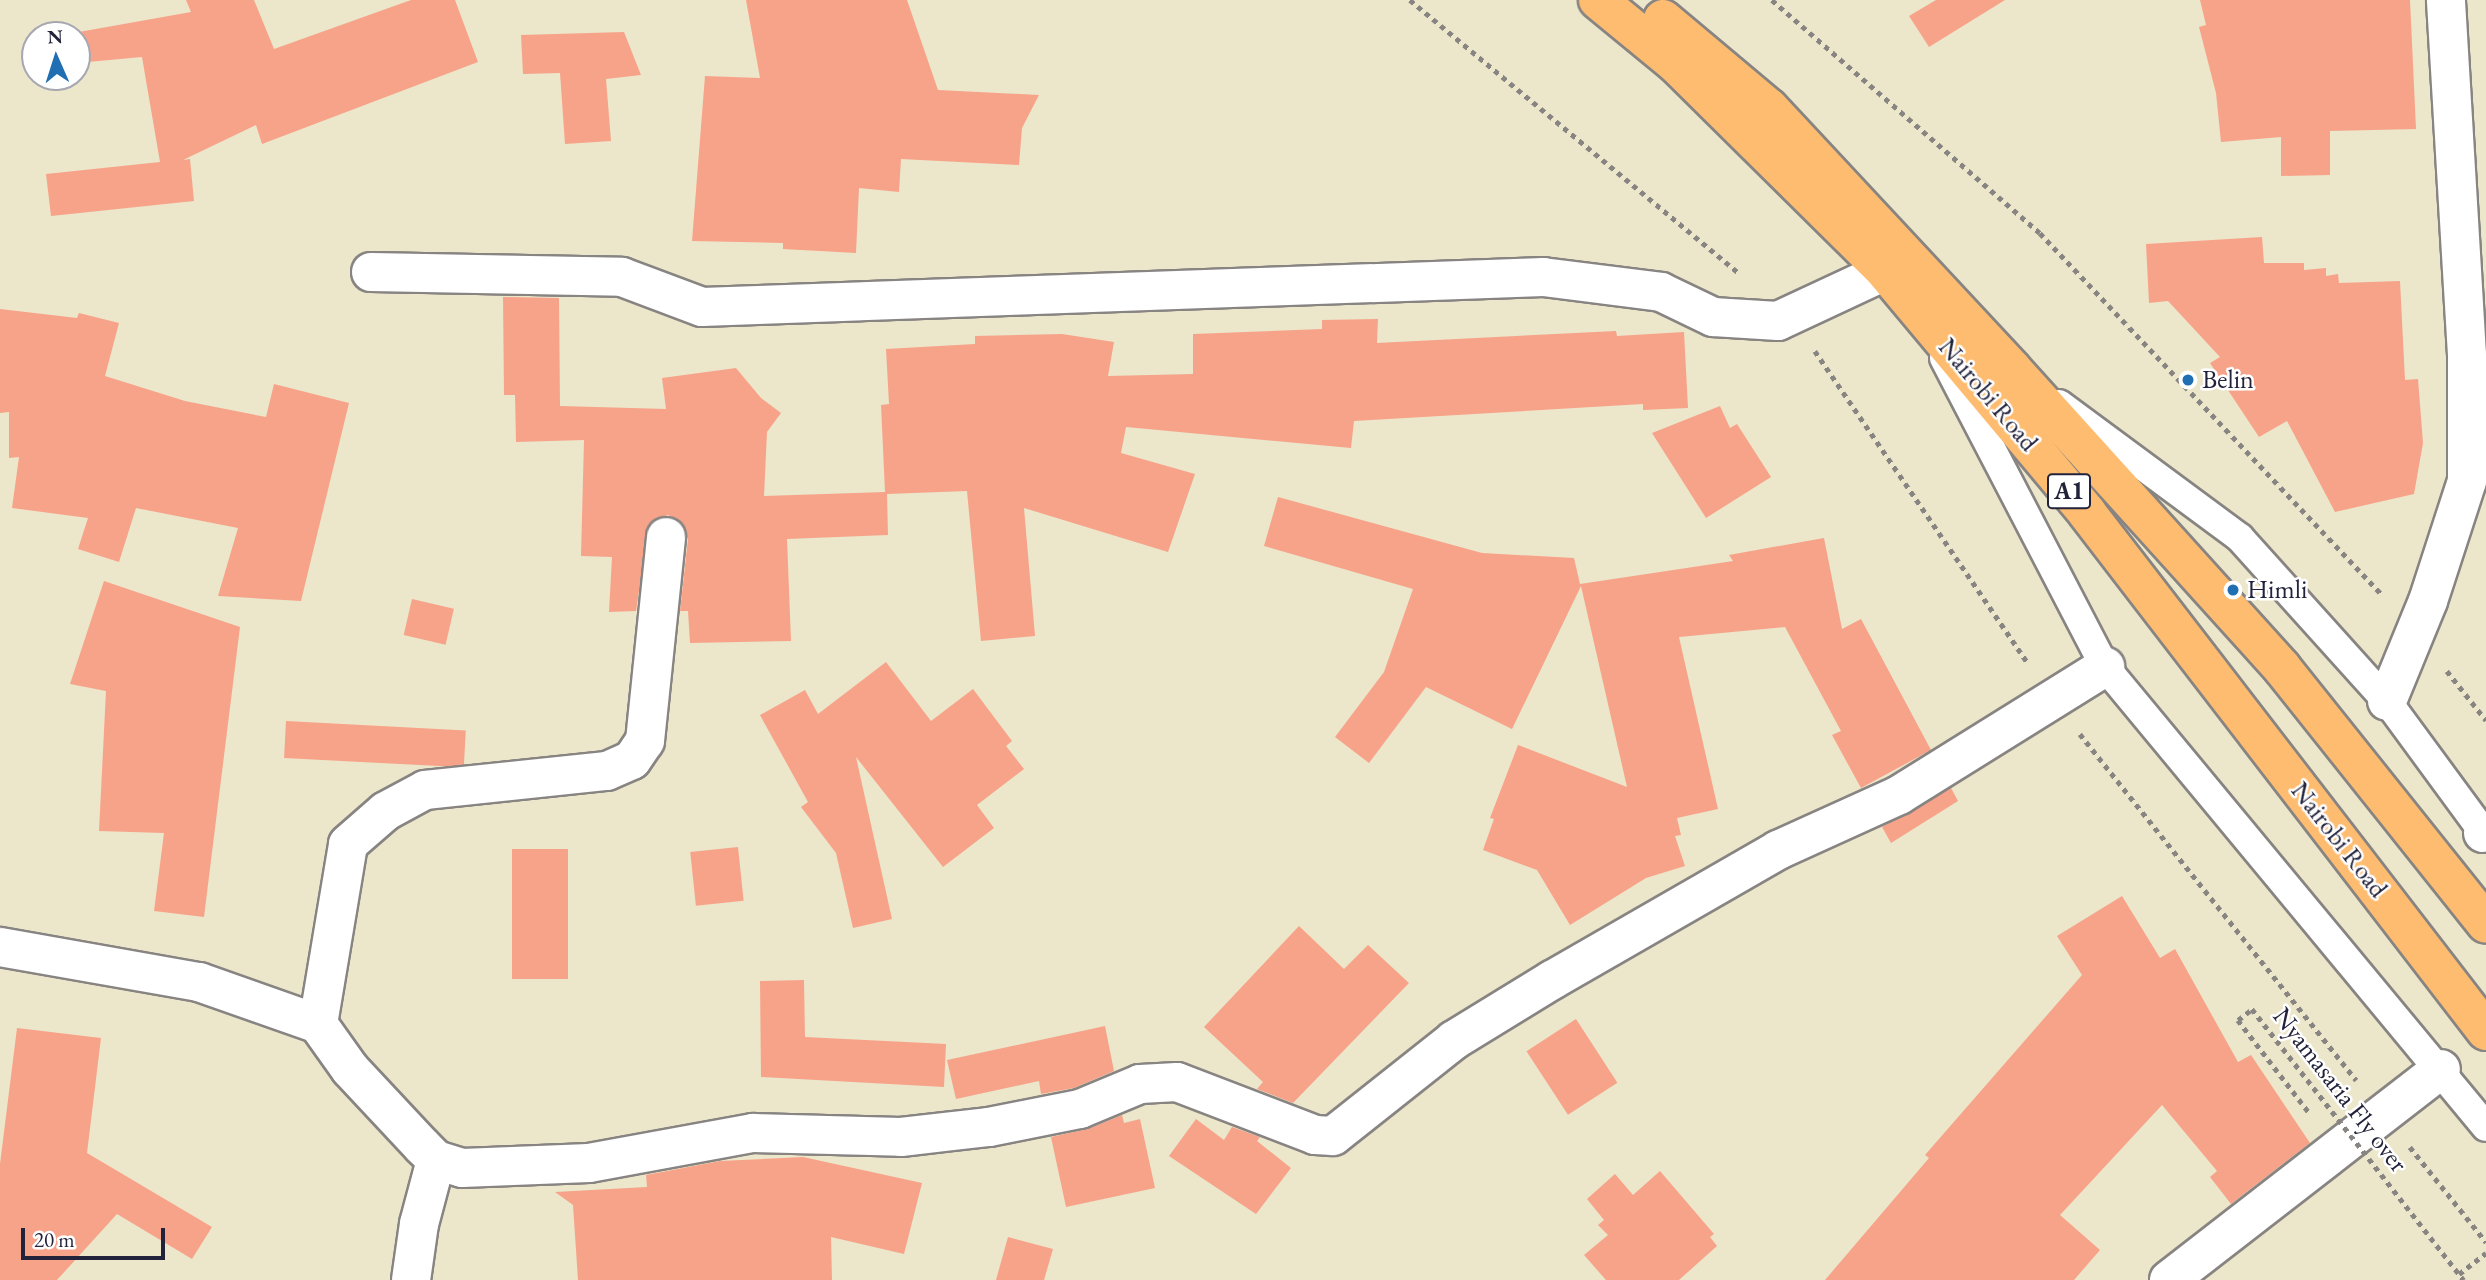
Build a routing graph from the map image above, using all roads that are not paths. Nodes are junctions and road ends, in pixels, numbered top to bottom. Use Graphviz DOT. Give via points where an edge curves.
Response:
graph roads {
  1 [pos="1598,0"];
  2 [pos="1640,0"];
  3 [pos="2446,0"];
  4 [pos="1885,271"];
  5 [pos="372,272"];
  6 [pos="1921,314"];
  7 [pos="2012,369"];
  8 [pos="666,537"];
  9 [pos="2105,667"];
  10 [pos="2387,701"];
  11 [pos="2485,833"];
  12 [pos="2486,924"];
  13 [pos="0,947"];
  14 [pos="318,1024"];
  15 [pos="2486,1031"];
  16 [pos="2441,1069"];
  17 [pos="2486,1127"];
  18 [pos="436,1160"];
  19 [pos="411,1280"];
  20 [pos="2169,1280"];
  1 -- 4 [label="highway, Nairobi Road / A1" via="1675,64"];
  2 -- 7 [label="highway, Nairobi Road / A1" via="1769,108"];
  3 -- 10 [label="street" via="2467,355 2467,481"];
  4 -- 5 [label="street" via="1793,318 1713,317 1661,292 1543,277 702,307 622,277"];
  4 -- 6 [label="highway, Nairobi Road / A1"];
  6 -- 9 [label="lane"];
  6 -- 15 [label="highway, Nairobi Road / A1" via="2087,513"];
  7 -- 10 [label="lane" via="2240,538"];
  7 -- 12 [label="highway, Nairobi Road / A1" via="2282,668"];
  8 -- 14 [label="street" via="645,741 632,760 583,774 425,790 386,811 348,844"];
  9 -- 16 [label="lane"];
  9 -- 18 [label="street" via="2050,697 1899,796 1778,850 1552,980 1454,1040 1333,1136 1315,1135 1177,1082 1140,1084 1080,1109 989,1127 901,1137 752,1133 589,1163 462,1168"];
  10 -- 11 [label="lane"];
  13 -- 14 [label="street" via="199,982"];
  14 -- 18 [label="street" via="350,1069"];
  16 -- 17 [label="lane"];
  16 -- 20 [label="street"];
  18 -- 19 [label="street" via="419,1224"];
}
